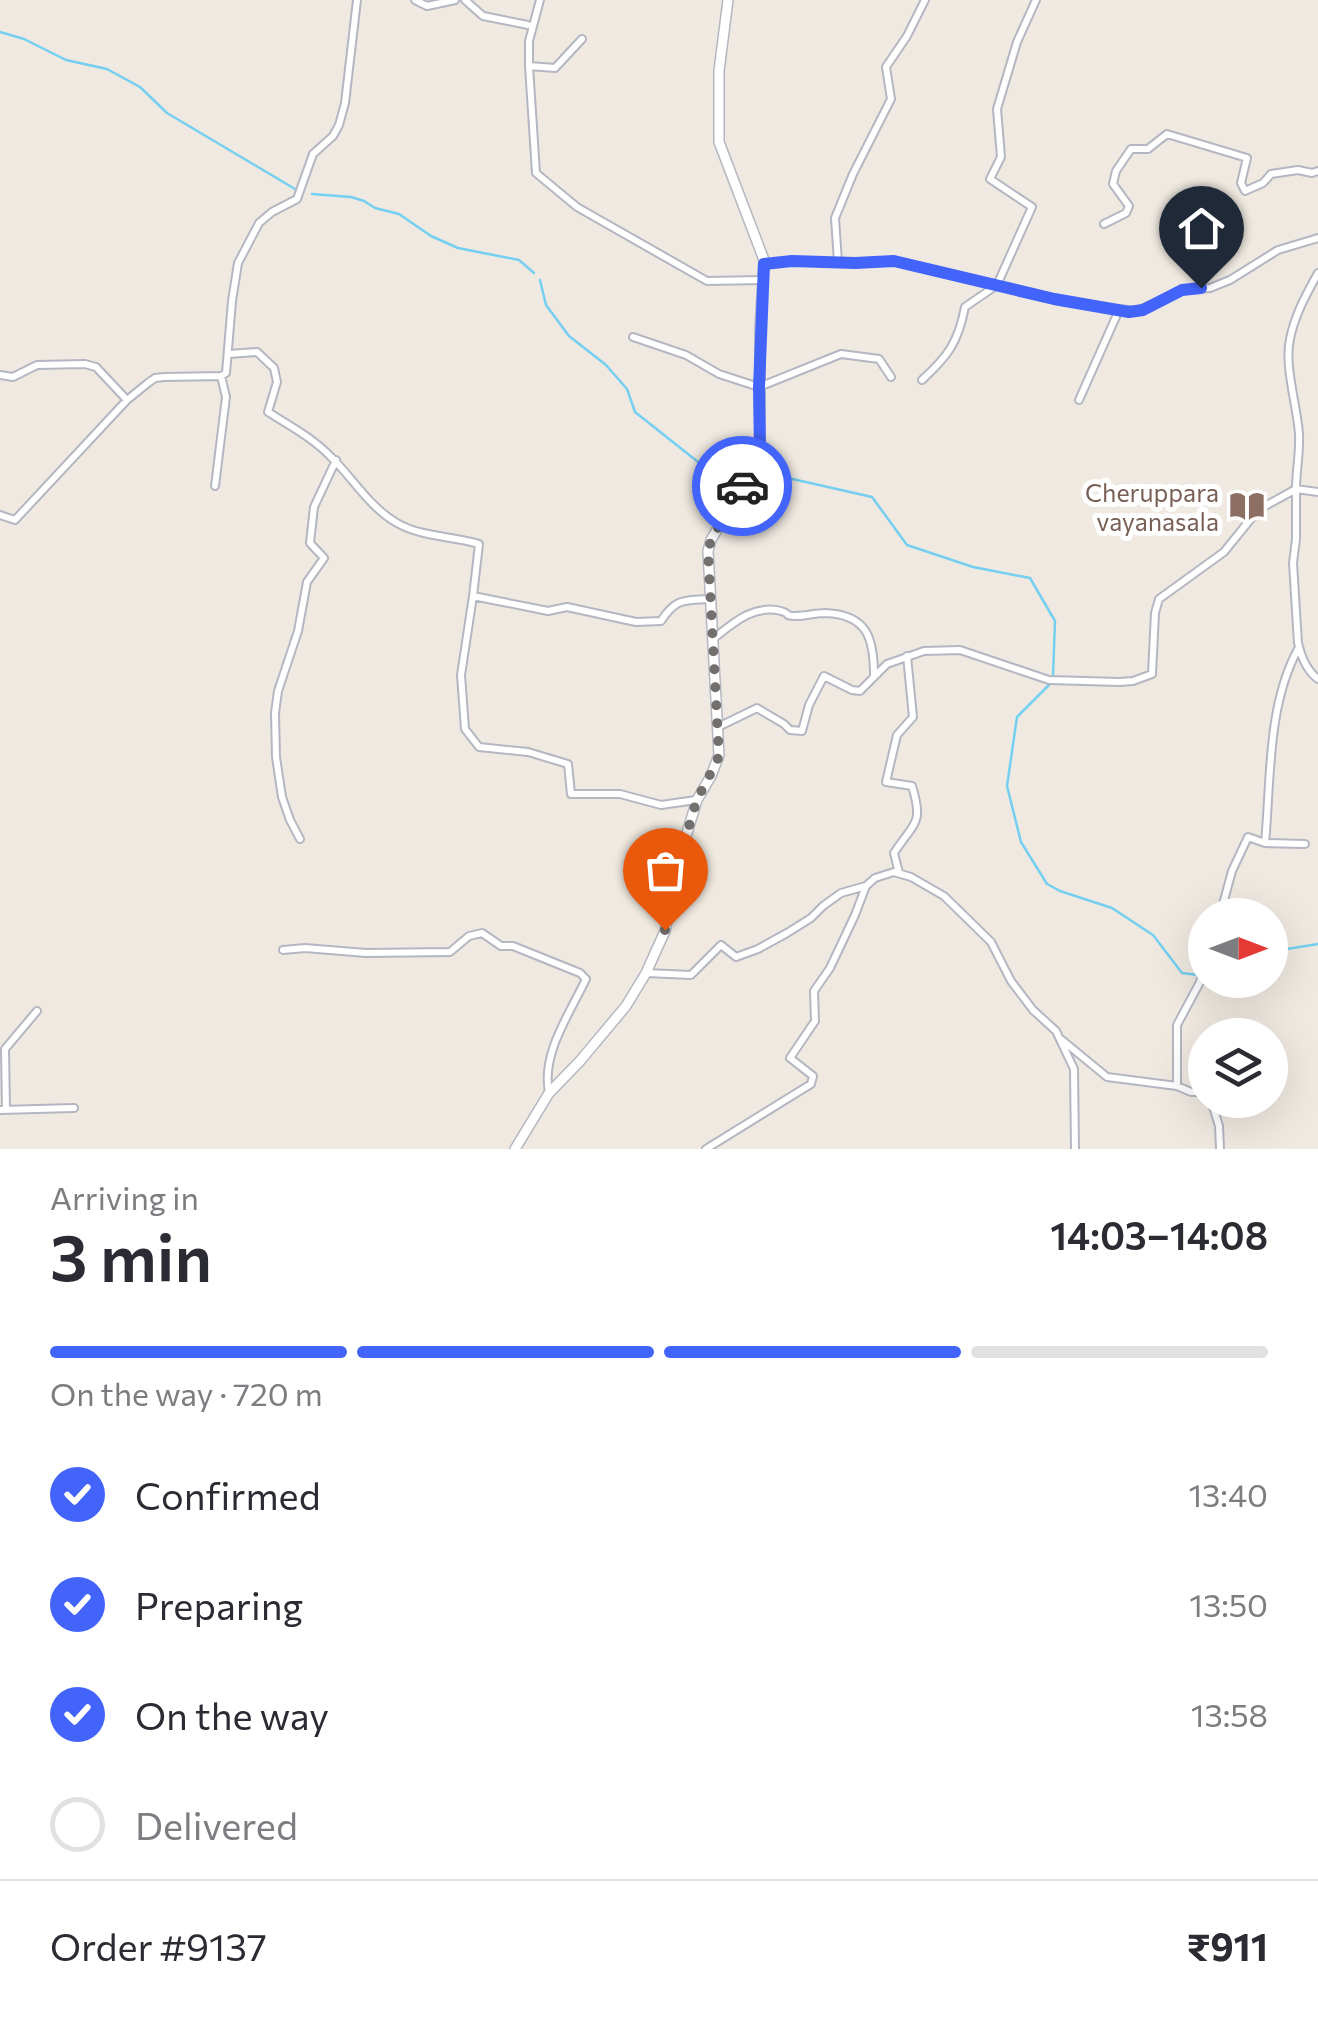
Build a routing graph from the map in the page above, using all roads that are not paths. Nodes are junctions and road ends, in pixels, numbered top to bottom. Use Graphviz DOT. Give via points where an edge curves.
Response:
graph roads {
  1 [pos="356,0"];
  2 [pos="415,0"];
  3 [pos="455,0"];
  4 [pos="465,0"];
  5 [pos="540,0"];
  6 [pos="728,0"];
  7 [pos="925,0"];
  8 [pos="1036,0"];
  9 [pos="528,25"];
  10 [pos="582,40"];
  11 [pos="529,66"];
  12 [pos="1318,172"];
  13 [pos="1104,224"];
  14 [pos="1318,238"];
  15 [pos="838,262"];
  16 [pos="764,264"];
  17 [pos="1318,274"];
  18 [pos="764,280"];
  19 [pos="998,285"];
  20 [pos="1119,310"];
  21 [pos="633,337"];
  22 [pos="229,354"];
  23 [pos="0,375"];
  24 [pos="221,376"];
  25 [pos="890,377"];
  26 [pos="922,380"];
  27 [pos="759,387"];
  28 [pos="127,400"];
  29 [pos="1079,400"];
  30 [pos="336,460"];
  31 [pos="215,486"];
  32 [pos="1296,489"];
  33 [pos="1318,492"];
  34 [pos="0,514"];
  35 [pos="473,596"];
  36 [pos="708,599"];
  37 [pos="711,640"];
  38 [pos="1299,648"];
  39 [pos="907,656"];
  40 [pos="874,676"];
  41 [pos="1318,679"];
  42 [pos="718,727"];
  43 [pos="697,800"];
  44 [pos="300,839"];
  45 [pos="1265,843"];
  46 [pos="1304,844"];
  47 [pos="899,873"];
  48 [pos="866,886"];
  49 [pos="1225,898"];
  50 [pos="283,950"];
  51 [pos="646,973"];
  52 [pos="1191,998"];
  53 [pos="37,1011"];
  54 [pos="1059,1038"];
  55 [pos="1177,1086"];
  56 [pos="1188,1090"];
  57 [pos="550,1094"];
  58 [pos="74,1108"];
  59 [pos="3,1110"];
  60 [pos="1217,1118"];
  61 [pos="514,1149"];
  62 [pos="706,1149"];
  63 [pos="1075,1149"];
  64 [pos="1220,1149"];
  1 -- 22 [label="street" via="339,125 312,154 297,199 259,223 238,263"];
  2 -- 3 [label="street" via="427,6"];
  4 -- 9 [label="street" via="483,16"];
  5 -- 11 [label="street"];
  6 -- 16 [label="street" via="719,142"];
  7 -- 15 [label="street" via="886,67 891,99 834,218"];
  8 -- 19 [label="street" via="997,109 1001,156 990,179 1032,207"];
  10 -- 11 [label="street" via="555,68"];
  11 -- 18 [label="street" via="536,172 577,207 707,280"];
  12 -- 13 [label="street" via="1271,174 1245,191 1240,183 1248,158 1167,134 1148,149 1131,149 1113,184 1128,206 1126,214"];
  14 -- 20 [label="street" via="1278,250 1215,286 1182,290 1137,312"];
  15 -- 16 [label="street"];
  15 -- 19 [label="street" via="894,261"];
  16 -- 18 [label="street"];
  17 -- 32 [label="street" via="1290,338 1300,444"];
  18 -- 27 [label="street"];
  19 -- 20 [label="street"];
  19 -- 26 [label="street" via="965,307 955,346"];
  20 -- 29 [label="street"];
  21 -- 27 [label="street"];
  22 -- 24 [label="street"];
  22 -- 30 [label="street" via="256,352 268,360 277,382 268,412"];
  23 -- 28 [label="street" via="13,377 37,365 86,364"];
  24 -- 28 [label="street" via="155,378"];
  24 -- 31 [label="street" via="226,398"];
  25 -- 27 [label="street" via="879,359 841,354"];
  27 -- 36 [label="street" via="760,456 711,540"];
  28 -- 34 [label="street" via="15,520"];
  30 -- 35 [label="street" via="395,522 480,544"];
  30 -- 44 [label="street" via="314,506 310,543 324,558 307,582 275,713 282,798"];
  32 -- 33 [label="street"];
  32 -- 38 [label="street"];
  32 -- 39 [label="street" via="1258,510 1224,552 1159,599 1152,674 1119,682 1053,680 960,650"];
  35 -- 36 [label="street" via="636,622 661,621 679,601"];
  35 -- 43 [label="street" via="461,674 464,729 478,747 568,764 571,794 620,794 660,805"];
  36 -- 37 [label="street"];
  37 -- 40 [label="street" via="756,611 850,617 866,628"];
  37 -- 42 [label="street"];
  38 -- 41 [label="street"];
  38 -- 45 [label="street" via="1280,698"];
  39 -- 40 [label="street"];
  39 -- 47 [label="street" via="913,717 897,734 886,782 912,786 918,820 894,853"];
  40 -- 42 [label="street" via="852,690 824,676 802,731 757,708"];
  42 -- 43 [label="street" via="719,756"];
  43 -- 51 [label="street" via="665,930"];
  45 -- 46 [label="street"];
  45 -- 49 [label="street" via="1248,837"];
  47 -- 48 [label="street"];
  47 -- 54 [label="street" via="944,896 991,942 1010,982"];
  48 -- 51 [label="street" via="841,893 758,949 736,957 721,945 691,975"];
  48 -- 62 [label="street" via="814,991 815,1021 790,1058 813,1076 811,1084"];
  50 -- 57 [label="street" via="450,952 482,932 500,946 580,972 586,978 548,1057"];
  51 -- 57 [label="street"];
  52 -- 55 [label="street" via="1177,1024"];
  53 -- 59 [label="street" via="5,1049"];
  54 -- 55 [label="street" via="1107,1076"];
  54 -- 63 [label="street" via="1074,1069"];
  55 -- 56 [label="street"];
  57 -- 61 [label="street"];
  58 -- 59 [label="street"];
  60 -- 64 [label="street"];
}
